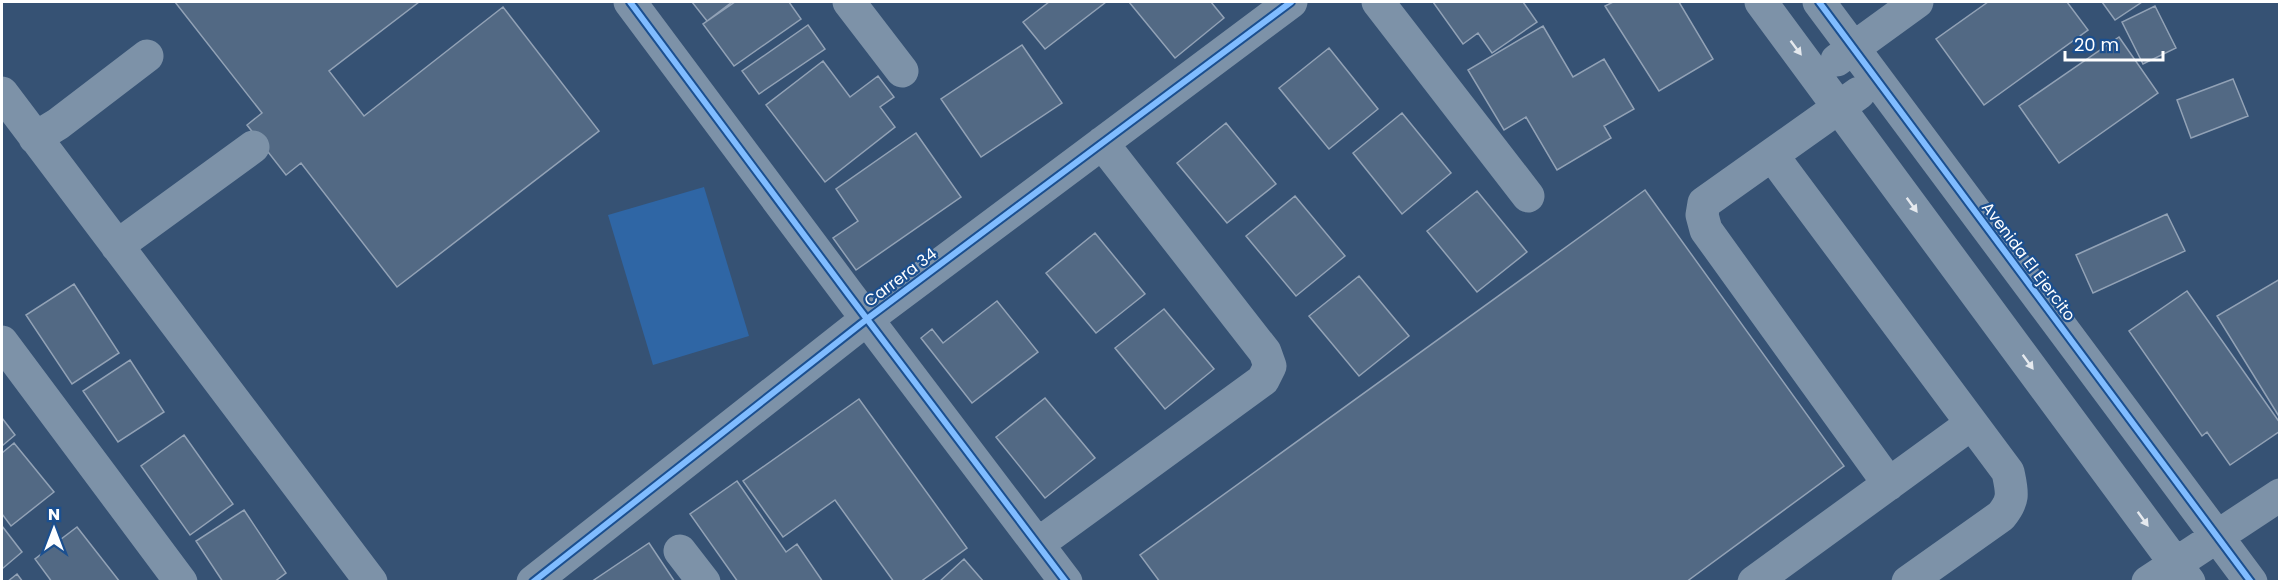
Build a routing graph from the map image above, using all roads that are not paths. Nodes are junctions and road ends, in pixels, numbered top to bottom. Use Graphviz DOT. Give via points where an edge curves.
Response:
graph roads {
  1 [pos="849,2"];
  2 [pos="1291,2"];
  3 [pos="1378,2"];
  4 [pos="1761,2"];
  5 [pos="1819,2"];
  6 [pos="1917,2"];
  7 [pos="635,3"];
  8 [pos="1854,48"];
  9 [pos="147,56"];
  10 [pos="902,71"];
  11 [pos="1816,75"];
  12 [pos="1877,79"];
  13 [pos="2,93"];
  14 [pos="1840,107"];
  15 [pos="35,138"];
  16 [pos="1102,143"];
  17 [pos="253,147"];
  18 [pos="1772,155"];
  19 [pos="1528,196"];
  20 [pos="117,246"];
  21 [pos="867,318"];
  22 [pos="2,342"];
  23 [pos="1971,424"];
  24 [pos="1889,484"];
  25 [pos="2280,495"];
  26 [pos="2216,536"];
  27 [pos="1038,544"];
  28 [pos="680,551"];
  29 [pos="2182,572"];
  30 [pos="181,582"];
  31 [pos="371,582"];
  32 [pos="532,582"];
  33 [pos="704,582"];
  34 [pos="1066,582"];
  35 [pos="1754,582"];
  36 [pos="1908,582"];
  37 [pos="2148,582"];
  38 [pos="2251,582"];
  1 -- 10 [label="street"];
  2 -- 16 [label="street, Carrera 34"];
  3 -- 19 [label="street"];
  4 -- 11 [label="street, one-way"];
  5 -- 8 [label="street, Avenida El Ejercito"];
  6 -- 8 [label="street"];
  7 -- 21 [label="street"];
  8 -- 11 [label="street"];
  8 -- 12 [label="street, Avenida El Ejercito"];
  9 -- 15 [label="street"];
  11 -- 14 [label="street"];
  12 -- 14 [label="street"];
  12 -- 26 [label="street, Avenida El Ejercito"];
  13 -- 15 [label="street"];
  14 -- 18 [label="street"];
  14 -- 29 [label="street, one-way"];
  15 -- 20 [label="street"];
  16 -- 21 [label="street, Carrera 34"];
  16 -- 27 [label="street" via="1265,352 1270,366 1263,380"];
  17 -- 20 [label="street"];
  18 -- 23 [label="street"];
  18 -- 24 [label="street" via="1704,203 1706,230"];
  20 -- 31 [label="street"];
  21 -- 27 [label="street"];
  21 -- 32 [label="street, Carrera 34"];
  22 -- 30 [label="street"];
  23 -- 24 [label="street"];
  23 -- 36 [label="street" via="2008,472 2010,504 2001,516"];
  24 -- 35 [label="street"];
  25 -- 26 [label="street"];
  26 -- 29 [label="street"];
  26 -- 38 [label="street, Avenida El Ejercito"];
  27 -- 34 [label="street"];
  28 -- 33 [label="street"];
  29 -- 37 [label="street"];
}
